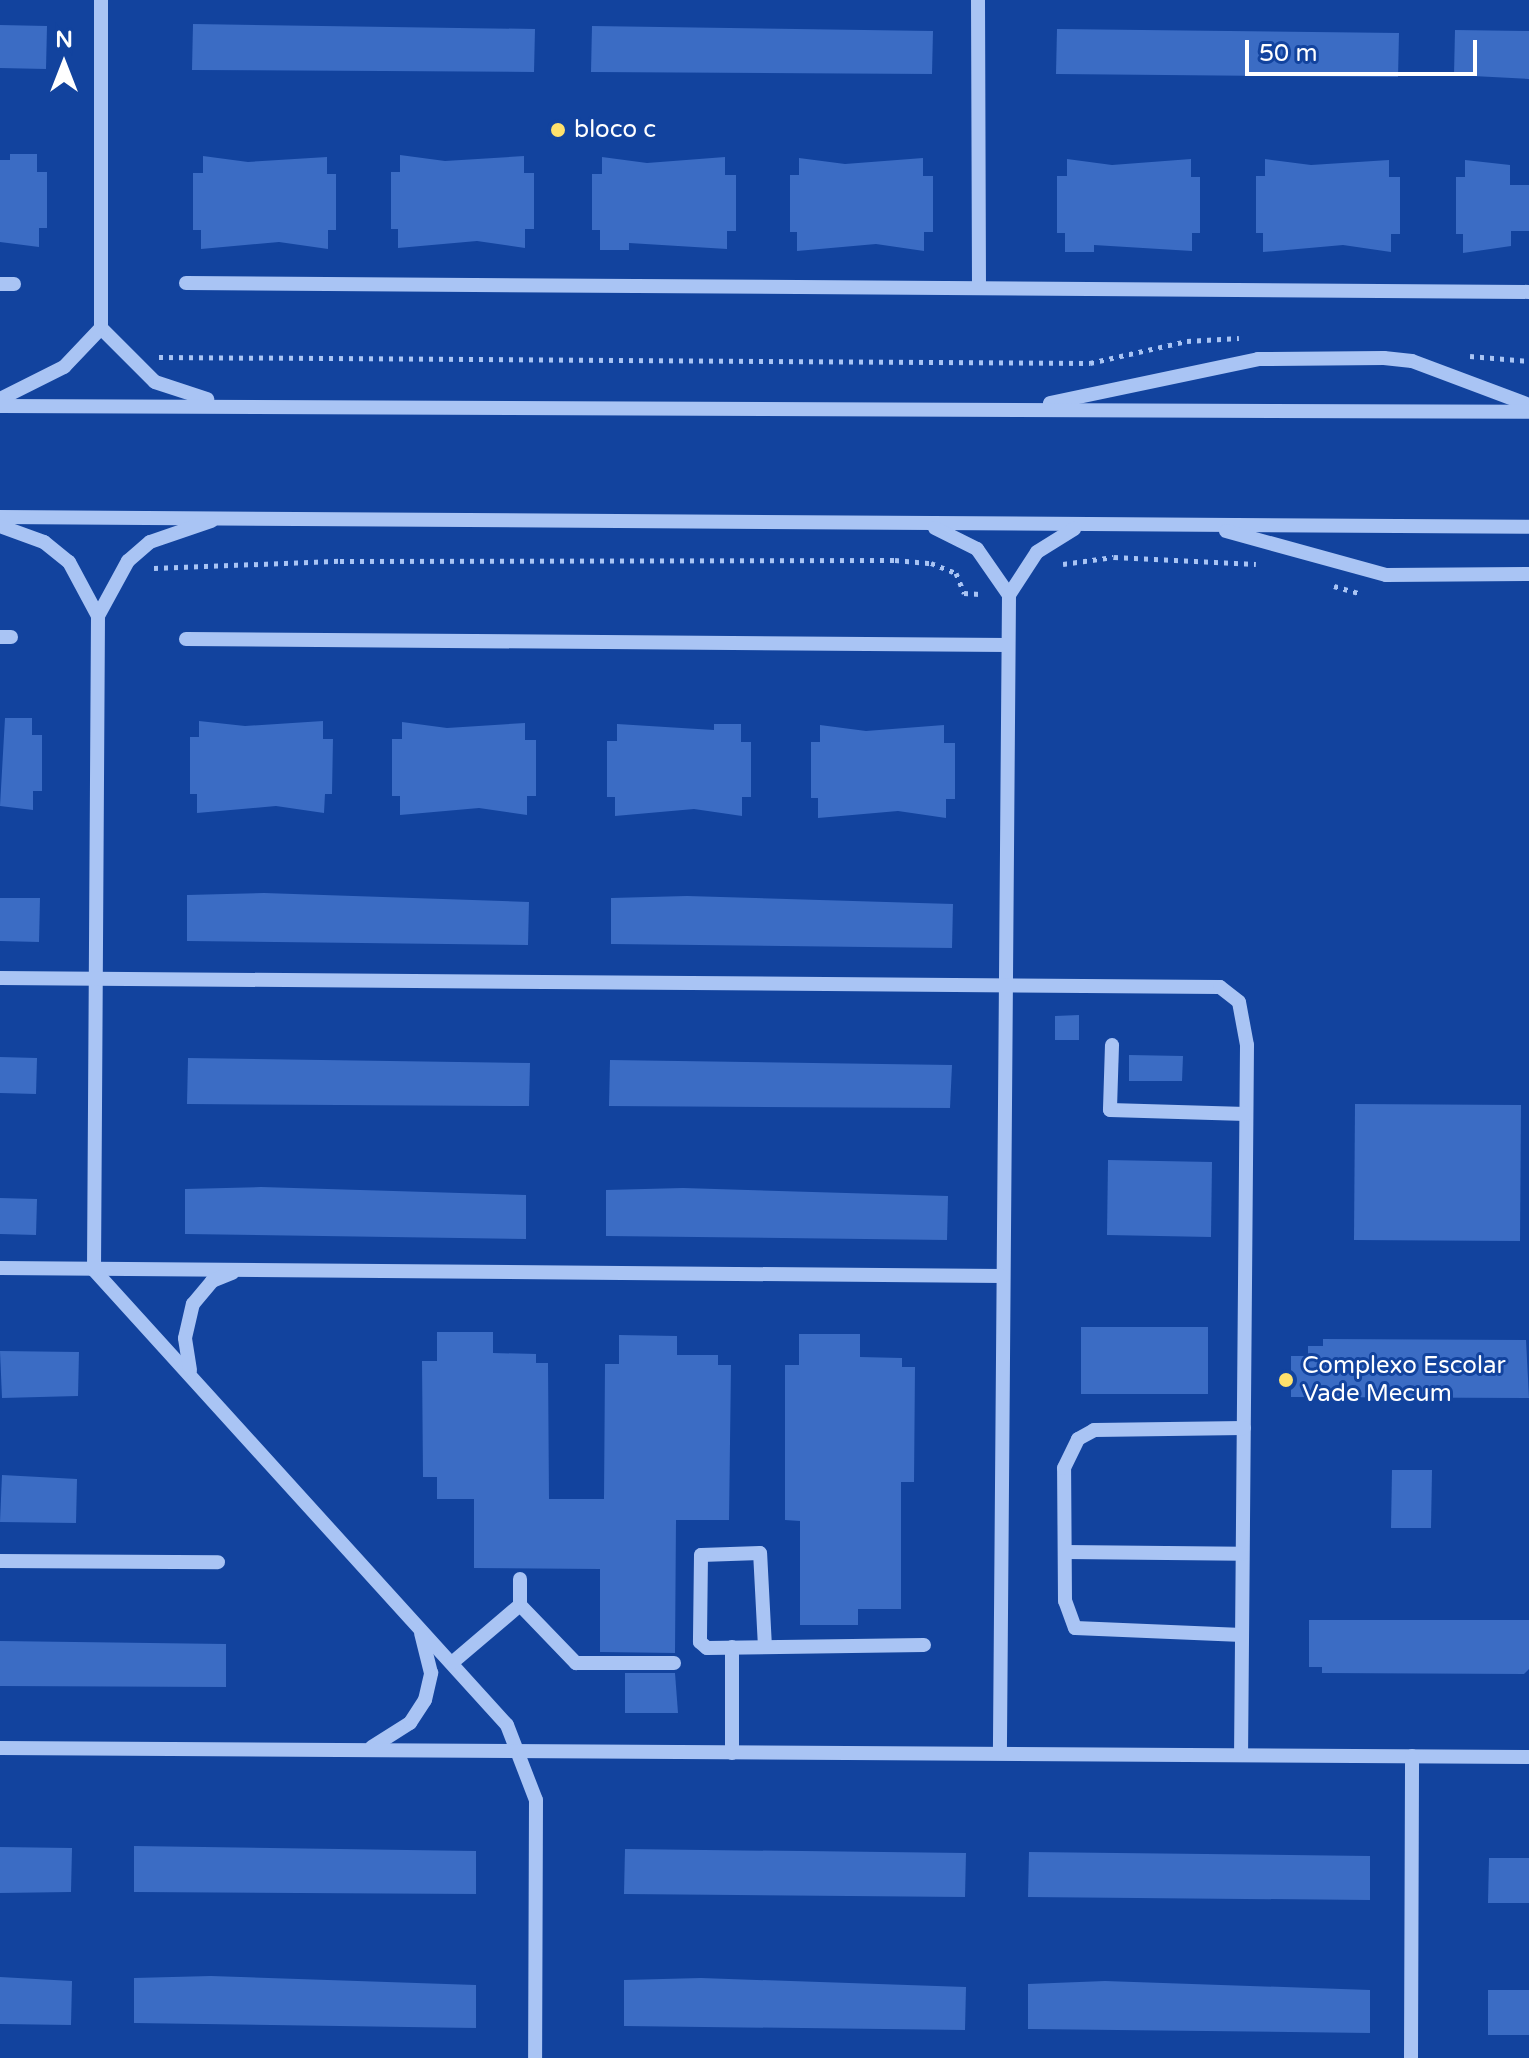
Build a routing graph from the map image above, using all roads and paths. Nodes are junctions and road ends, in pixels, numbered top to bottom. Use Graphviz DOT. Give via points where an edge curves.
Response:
graph roads {
  1 [pos="101,0"];
  2 [pos="978,0"];
  3 [pos="186,283"];
  4 [pos="979,287"];
  5 [pos="1529,292"];
  6 [pos="101,328"];
  7 [pos="1249,338"];
  8 [pos="1457,353"];
  9 [pos="126,356"];
  10 [pos="1529,361"];
  11 [pos="0,399"];
  12 [pos="222,404"];
  13 [pos="1529,405"];
  14 [pos="0,406"];
  15 [pos="1024,409"];
  16 [pos="1529,412"];
  17 [pos="0,517"];
  18 [pos="223,517"];
  19 [pos="927,525"];
  20 [pos="1206,525"];
  21 [pos="0,526"];
  22 [pos="1085,526"];
  23 [pos="1529,527"];
  24 [pos="1262,564"];
  25 [pos="1049,565"];
  26 [pos="125,569"];
  27 [pos="1529,574"];
  28 [pos="1326,581"];
  29 [pos="1363,593"];
  30 [pos="1009,595"];
  31 [pos="98,616"];
  32 [pos="186,639"];
  33 [pos="1008,645"];
  34 [pos="0,978"];
  35 [pos="94,978"];
  36 [pos="1004,984"];
  37 [pos="1112,1045"];
  38 [pos="1246,1114"];
  39 [pos="0,1268"];
  40 [pos="94,1270"];
  41 [pos="244,1272"];
  42 [pos="1003,1276"];
  43 [pos="191,1375"];
  44 [pos="1244,1428"];
  45 [pos="1065,1552"];
  46 [pos="1242,1554"];
  47 [pos="0,1561"];
  48 [pos="218,1562"];
  49 [pos="520,1579"];
  50 [pos="520,1605"];
  51 [pos="414,1620"];
  52 [pos="1242,1635"];
  53 [pos="924,1645"];
  54 [pos="732,1647"];
  55 [pos="765,1647"];
  56 [pos="453,1662"];
  57 [pos="674,1663"];
  58 [pos="0,1748"];
  59 [pos="364,1749"];
  60 [pos="521,1751"];
  61 [pos="732,1753"];
  62 [pos="1000,1753"];
  63 [pos="1241,1754"];
  64 [pos="1412,1756"];
  65 [pos="1529,1757"];
  66 [pos="535,2058"];
  67 [pos="1411,2058"];
  1 -- 6 [label="street"];
  2 -- 4 [label="street"];
  3 -- 4 [label="street"];
  4 -- 5 [label="street"];
  6 -- 9 [label="street"];
  6 -- 11 [label="street" via="64,367"];
  7 -- 9 [label="path" via="1187,341 1090,363"];
  8 -- 10 [label="path"];
  9 -- 12 [label="street" via="155,382"];
  12 -- 14 [label="street"];
  12 -- 15 [label="street"];
  13 -- 15 [label="street" via="1412,361 1273,358"];
  15 -- 16 [label="street"];
  17 -- 18 [label="street"];
  18 -- 19 [label="street"];
  18 -- 26 [label="street" via="150,542"];
  19 -- 22 [label="street"];
  19 -- 30 [label="street" via="977,549"];
  20 -- 22 [label="street"];
  20 -- 23 [label="street"];
  20 -- 27 [label="street" via="1386,575"];
  21 -- 31 [label="street" via="44,542 69,562"];
  22 -- 30 [label="street" via="1061,532 1037,552"];
  24 -- 25 [label="path" via="1114,557"];
  26 -- 30 [label="path" via="340,561 895,560 931,563 956,573 964,593"];
  26 -- 31 [label="street"];
  28 -- 29 [label="path"];
  30 -- 33 [label="street"];
  31 -- 35 [label="street"];
  32 -- 33 [label="street"];
  33 -- 36 [label="street"];
  34 -- 35 [label="street"];
  35 -- 36 [label="street"];
  35 -- 40 [label="street"];
  36 -- 38 [label="street" via="1220,987 1239,1002 1246,1024"];
  36 -- 42 [label="street"];
  37 -- 38 [label="street" via="1110,1110"];
  38 -- 44 [label="street"];
  39 -- 40 [label="street"];
  40 -- 41 [label="street"];
  40 -- 43 [label="street"];
  41 -- 42 [label="street"];
  41 -- 43 [label="street" via="212,1281 193,1304 185,1338"];
  42 -- 62 [label="street"];
  43 -- 51 [label="street"];
  44 -- 45 [label="street" via="1113,1427 1078,1439 1064,1468"];
  44 -- 46 [label="street"];
  45 -- 46 [label="street"];
  45 -- 52 [label="street" via="1066,1615 1075,1628"];
  46 -- 52 [label="street"];
  47 -- 48 [label="street"];
  49 -- 50 [label="street"];
  50 -- 56 [label="street"];
  50 -- 57 [label="street" via="576,1663"];
  51 -- 56 [label="street"];
  51 -- 59 [label="street" via="428,1645 431,1673 425,1700 410,1723"];
  52 -- 63 [label="street"];
  53 -- 55 [label="street"];
  54 -- 55 [label="street"];
  54 -- 55 [label="street" via="700,1642 700,1559 705,1552 760,1553"];
  54 -- 61 [label="street"];
  56 -- 60 [label="street"];
  58 -- 59 [label="street"];
  59 -- 60 [label="street"];
  60 -- 61 [label="street"];
  60 -- 66 [label="street" via="536,1800"];
  61 -- 62 [label="street"];
  62 -- 63 [label="street"];
  63 -- 64 [label="street"];
  64 -- 65 [label="street"];
  64 -- 67 [label="street"];
}
